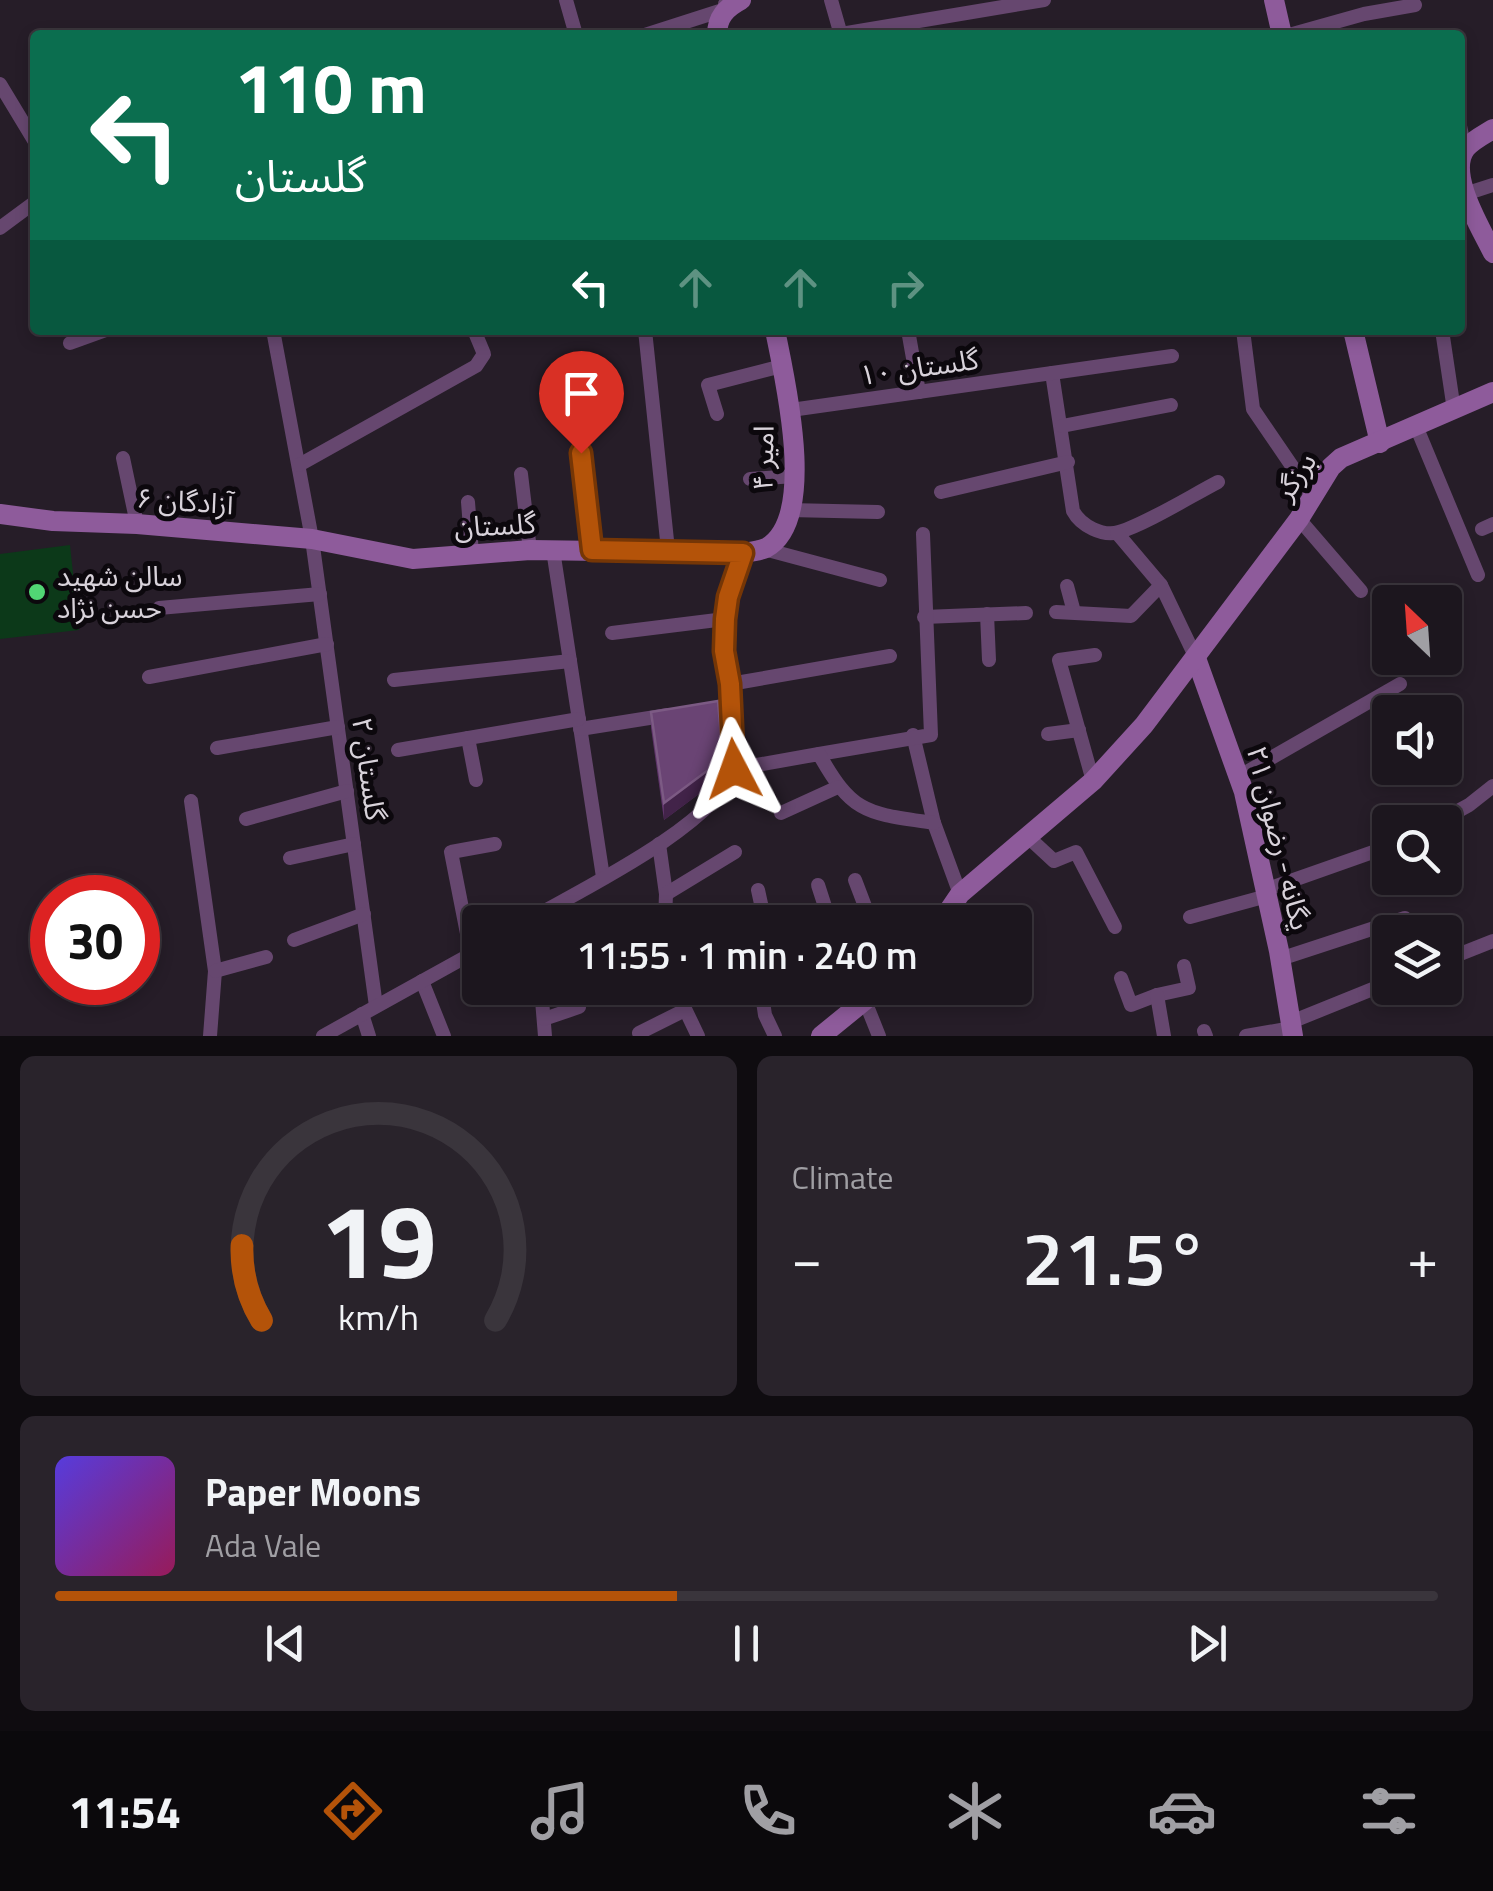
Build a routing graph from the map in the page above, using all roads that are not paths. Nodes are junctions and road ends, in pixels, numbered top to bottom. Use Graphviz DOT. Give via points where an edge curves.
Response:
graph roads {
  1 [pos="566,0"];
  2 [pos="831,0"];
  3 [pos="1044,0"];
  4 [pos="1274,0"];
  5 [pos="730,3"];
  6 [pos="1416,5"];
  7 [pos="575,30"];
  8 [pos="658,30"];
  9 [pos="717,30"];
  10 [pos="838,30"];
  11 [pos="868,30"];
  12 [pos="1284,30"];
  13 [pos="1305,30"];
  14 [pos="0,84"];
  15 [pos="1493,129"];
  16 [pos="30,134"];
  17 [pos="1465,149"];
  18 [pos="1493,185"];
  19 [pos="1465,194"];
  20 [pos="30,206"];
  21 [pos="0,228"];
  22 [pos="1493,253"];
  23 [pos="91,335"];
  24 [pos="274,335"];
  25 [pos="476,335"];
  26 [pos="645,335"];
  27 [pos="780,335"];
  28 [pos="909,335"];
  29 [pos="1244,335"];
  30 [pos="1354,335"];
  31 [pos="1443,335"];
  32 [pos="70,342"];
  33 [pos="1172,356"];
  34 [pos="782,366"];
  35 [pos="1052,373"];
  36 [pos="574,388"];
  37 [pos="918,392"];
  38 [pos="1493,392"];
  39 [pos="1172,405"];
  40 [pos="791,410"];
  41 [pos="1454,410"];
  42 [pos="717,414"];
  43 [pos="1062,426"];
  44 [pos="1416,426"];
  45 [pos="1380,443"];
  46 [pos="123,458"];
  47 [pos="1068,462"];
  48 [pos="298,466"];
  49 [pos="521,474"];
  50 [pos="794,476"];
  51 [pos="750,478"];
  52 [pos="1218,482"];
  53 [pos="941,492"];
  54 [pos="1313,497"];
  55 [pos="468,502"];
  56 [pos="789,510"];
  57 [pos="878,512"];
  58 [pos="0,514"];
  59 [pos="1299,520"];
  60 [pos="53,521"];
  61 [pos="137,524"];
  62 [pos="0,529"];
  63 [pos="1117,533"];
  64 [pos="924,534"];
  65 [pos="312,539"];
  66 [pos="764,549"];
  67 [pos="530,550"];
  68 [pos="553,550"];
  69 [pos="592,550"];
  70 [pos="668,550"];
  71 [pos="472,553"];
  72 [pos="743,553"];
  73 [pos="1478,575"];
  74 [pos="880,580"];
  75 [pos="1162,585"];
  76 [pos="1067,586"];
  77 [pos="1361,591"];
  78 [pos="320,594"];
  79 [pos="160,608"];
  80 [pos="1056,612"];
  81 [pos="1074,612"];
  82 [pos="1026,613"];
  83 [pos="987,614"];
  84 [pos="924,617"];
  85 [pos="725,619"];
  86 [pos="612,634"];
  87 [pos="327,644"];
  88 [pos="1094,654"];
  89 [pos="890,656"];
  90 [pos="1196,658"];
  91 [pos="989,660"];
  92 [pos="570,661"];
  93 [pos="150,677"];
  94 [pos="394,680"];
  95 [pos="730,684"];
  96 [pos="1400,684"];
  97 [pos="730,704"];
  98 [pos="711,708"];
  99 [pos="692,711"];
  100 [pos="580,724"];
  101 [pos="338,727"];
  102 [pos="1079,730"];
  103 [pos="1048,734"];
  104 [pos="913,736"];
  105 [pos="468,738"];
  106 [pos="218,748"];
  107 [pos="398,750"];
  108 [pos="819,754"];
  109 [pos="734,769"];
  110 [pos="1238,776"];
  111 [pos="476,780"];
  112 [pos="1093,781"];
  113 [pos="838,787"];
  114 [pos="347,791"];
  115 [pos="1491,794"];
  116 [pos="191,801"];
  117 [pos="1462,809"];
  118 [pos="781,813"];
  119 [pos="246,819"];
  120 [pos="934,824"];
  121 [pos="1027,836"];
  122 [pos="354,844"];
  123 [pos="495,844"];
  124 [pos="659,844"];
  125 [pos="736,852"];
  126 [pos="1372,853"];
  127 [pos="290,858"];
  128 [pos="603,876"];
  129 [pos="855,880"];
  130 [pos="818,885"];
  131 [pos="758,890"];
  132 [pos="1266,893"];
  133 [pos="666,894"];
  134 [pos="960,894"];
  135 [pos="464,905"];
  136 [pos="554,905"];
  137 [pos="666,905"];
  138 [pos="761,905"];
  139 [pos="824,905"];
  140 [pos="865,905"];
  141 [pos="953,905"];
  142 [pos="364,914"];
  143 [pos="1190,916"];
  144 [pos="1115,927"];
  145 [pos="1372,929"];
  146 [pos="294,940"];
  147 [pos="1493,941"];
  148 [pos="1462,953"];
  149 [pos="266,957"];
  150 [pos="462,959"];
  151 [pos="1280,959"];
  152 [pos="1184,966"];
  153 [pos="215,971"];
  154 [pos="1121,978"];
  155 [pos="422,981"];
  156 [pos="1372,991"];
  157 [pos="1156,995"];
  158 [pos="543,1005"];
  159 [pos="682,1005"];
  160 [pos="764,1005"];
  161 [pos="853,1005"];
  162 [pos="870,1005"];
  163 [pos="376,1006"];
  164 [pos="579,1007"];
  165 [pos="685,1010"];
  166 [pos="362,1014"];
  167 [pos="544,1019"];
  168 [pos="1292,1029"];
  169 [pos="639,1033"];
  170 [pos="210,1036"];
  171 [pos="323,1036"];
  172 [pos="369,1036"];
  173 [pos="444,1036"];
  174 [pos="545,1036"];
  175 [pos="698,1036"];
  176 [pos="775,1036"];
  177 [pos="821,1036"];
  178 [pos="878,1036"];
  179 [pos="1164,1036"];
  180 [pos="1246,1036"];
  1 -- 7 [label="street"];
  2 -- 10 [label="street"];
  3 -- 11 [label="street"];
  4 -- 12 [label="street"];
  5 -- 8 [label="street"];
  5 -- 9 [label="street"];
  6 -- 13 [label="street"];
  14 -- 16 [label="street"];
  15 -- 17 [label="street"];
  18 -- 19 [label="street"];
  19 -- 22 [label="street"];
  20 -- 21 [label="street"];
  23 -- 32 [label="street"];
  24 -- 48 [label="street, گلستان ۲"];
  25 -- 48 [label="street" via="484,354 476,366"];
  26 -- 70 [label="street"];
  27 -- 34 [label="street, امیر ۴"];
  28 -- 37 [label="street"];
  29 -- 54 [label="street" via="1253,409"];
  30 -- 45 [label="street"];
  31 -- 41 [label="street"];
  33 -- 35 [label="street, گلستان ۱۰"];
  34 -- 40 [label="street, امیر ۴"];
  34 -- 42 [label="street" via="708,384"];
  35 -- 37 [label="street, گلستان ۱۰"];
  35 -- 43 [label="street"];
  36 -- 69 [label="street"];
  37 -- 40 [label="street, گلستان ۱۰"];
  38 -- 41 [label="street, برزگر"];
  39 -- 43 [label="street"];
  40 -- 50 [label="street, امیر ۴"];
  41 -- 44 [label="street, برزگر"];
  43 -- 47 [label="street"];
  44 -- 45 [label="street, برزگر"];
  44 -- 73 [label="street"];
  45 -- 54 [label="street, برزگر" via="1336,462"];
  46 -- 61 [label="street"];
  47 -- 53 [label="street"];
  47 -- 63 [label="street" via="1078,521"];
  48 -- 65 [label="street, گلستان ۲"];
  49 -- 67 [label="street"];
  50 -- 51 [label="street"];
  50 -- 56 [label="street, امیر ۴"];
  52 -- 63 [label="street"];
  54 -- 59 [label="street, برزگر"];
  55 -- 71 [label="street"];
  56 -- 57 [label="street"];
  56 -- 66 [label="street, امیر ۴"];
  58 -- 60 [label="street, آزادگان ۶"];
  59 -- 77 [label="street"];
  59 -- 90 [label="street, برزگر"];
  60 -- 61 [label="street, آزادگان ۶"];
  60 -- 62 [label="street, آزادگان ۶"];
  61 -- 65 [label="street, آزادگان ۶"];
  63 -- 75 [label="street"];
  64 -- 84 [label="street"];
  65 -- 71 [label="street, گلستان" via="397,558"];
  65 -- 78 [label="street, گلستان ۲"];
  66 -- 72 [label="street"];
  66 -- 74 [label="street"];
  67 -- 68 [label="street, گلستان"];
  67 -- 71 [label="street, گلستان"];
  68 -- 69 [label="street, گلستان"];
  68 -- 92 [label="street"];
  69 -- 70 [label="street, گلستان"];
  70 -- 72 [label="street, گلستان"];
  72 -- 85 [label="street"];
  75 -- 81 [label="street" via="1130,616"];
  75 -- 90 [label="street"];
  76 -- 81 [label="street"];
  78 -- 79 [label="street"];
  78 -- 87 [label="street, گلستان ۲"];
  80 -- 81 [label="street"];
  82 -- 83 [label="street"];
  83 -- 84 [label="street"];
  83 -- 91 [label="street"];
  84 -- 104 [label="street" via="931,734"];
  85 -- 86 [label="street"];
  85 -- 95 [label="street"];
  87 -- 93 [label="street"];
  87 -- 101 [label="street, گلستان ۲"];
  88 -- 102 [label="street" via="1059,660"];
  89 -- 95 [label="street"];
  90 -- 110 [label="street, یگانه - رضوان ۲۱"];
  90 -- 112 [label="street, برزگر"];
  92 -- 94 [label="street"];
  92 -- 100 [label="street"];
  95 -- 97 [label="street"];
  96 -- 110 [label="street"];
  97 -- 98 [label="street"];
  97 -- 109 [label="street"];
  99 -- 100 [label="street"];
  100 -- 105 [label="street"];
  100 -- 128 [label="street"];
  101 -- 106 [label="street"];
  101 -- 114 [label="street, گلستان ۲"];
  102 -- 103 [label="street"];
  102 -- 112 [label="street"];
  104 -- 108 [label="street"];
  104 -- 120 [label="street"];
  105 -- 107 [label="street"];
  105 -- 111 [label="street"];
  108 -- 109 [label="street"];
  108 -- 113 [label="street"];
  109 -- 124 [label="street" via="721,795"];
  110 -- 132 [label="street, یگانه - رضوان ۲۱"];
  112 -- 121 [label="street, برزگر"];
  113 -- 118 [label="street"];
  113 -- 120 [label="street" via="863,808"];
  114 -- 119 [label="street"];
  114 -- 122 [label="street, گلستان ۲"];
  115 -- 117 [label="street"];
  116 -- 153 [label="street"];
  120 -- 134 [label="street"];
  121 -- 134 [label="street, برزگر"];
  121 -- 144 [label="street" via="1054,861 1076,852"];
  122 -- 127 [label="street"];
  122 -- 142 [label="street, گلستان ۲"];
  123 -- 135 [label="street" via="450,852"];
  124 -- 128 [label="street"];
  124 -- 133 [label="street"];
  125 -- 133 [label="street"];
  126 -- 132 [label="street"];
  128 -- 136 [label="street"];
  129 -- 140 [label="street"];
  130 -- 139 [label="street"];
  131 -- 138 [label="street"];
  132 -- 143 [label="street"];
  132 -- 151 [label="street, یگانه - رضوان ۲۱"];
  133 -- 137 [label="street"];
  134 -- 141 [label="street, برزگر"];
  142 -- 146 [label="street"];
  142 -- 163 [label="street, گلستان ۲"];
  145 -- 151 [label="street"];
  147 -- 148 [label="street"];
  149 -- 153 [label="street"];
  150 -- 155 [label="street"];
  151 -- 168 [label="street, یگانه - رضوان ۲۱"];
  152 -- 157 [label="street" via="1189,988"];
  153 -- 170 [label="street"];
  154 -- 157 [label="street" via="1131,1005"];
  155 -- 163 [label="street"];
  155 -- 173 [label="street"];
  156 -- 168 [label="street"];
  157 -- 179 [label="street"];
  158 -- 167 [label="street"];
  159 -- 165 [label="street"];
  160 -- 176 [label="street"];
  161 -- 177 [label="street"];
  162 -- 178 [label="street"];
  163 -- 166 [label="street"];
  164 -- 167 [label="street"];
  165 -- 169 [label="street"];
  165 -- 175 [label="street"];
  166 -- 171 [label="street"];
  166 -- 172 [label="street"];
  167 -- 174 [label="street"];
  168 -- 180 [label="street"];
}
